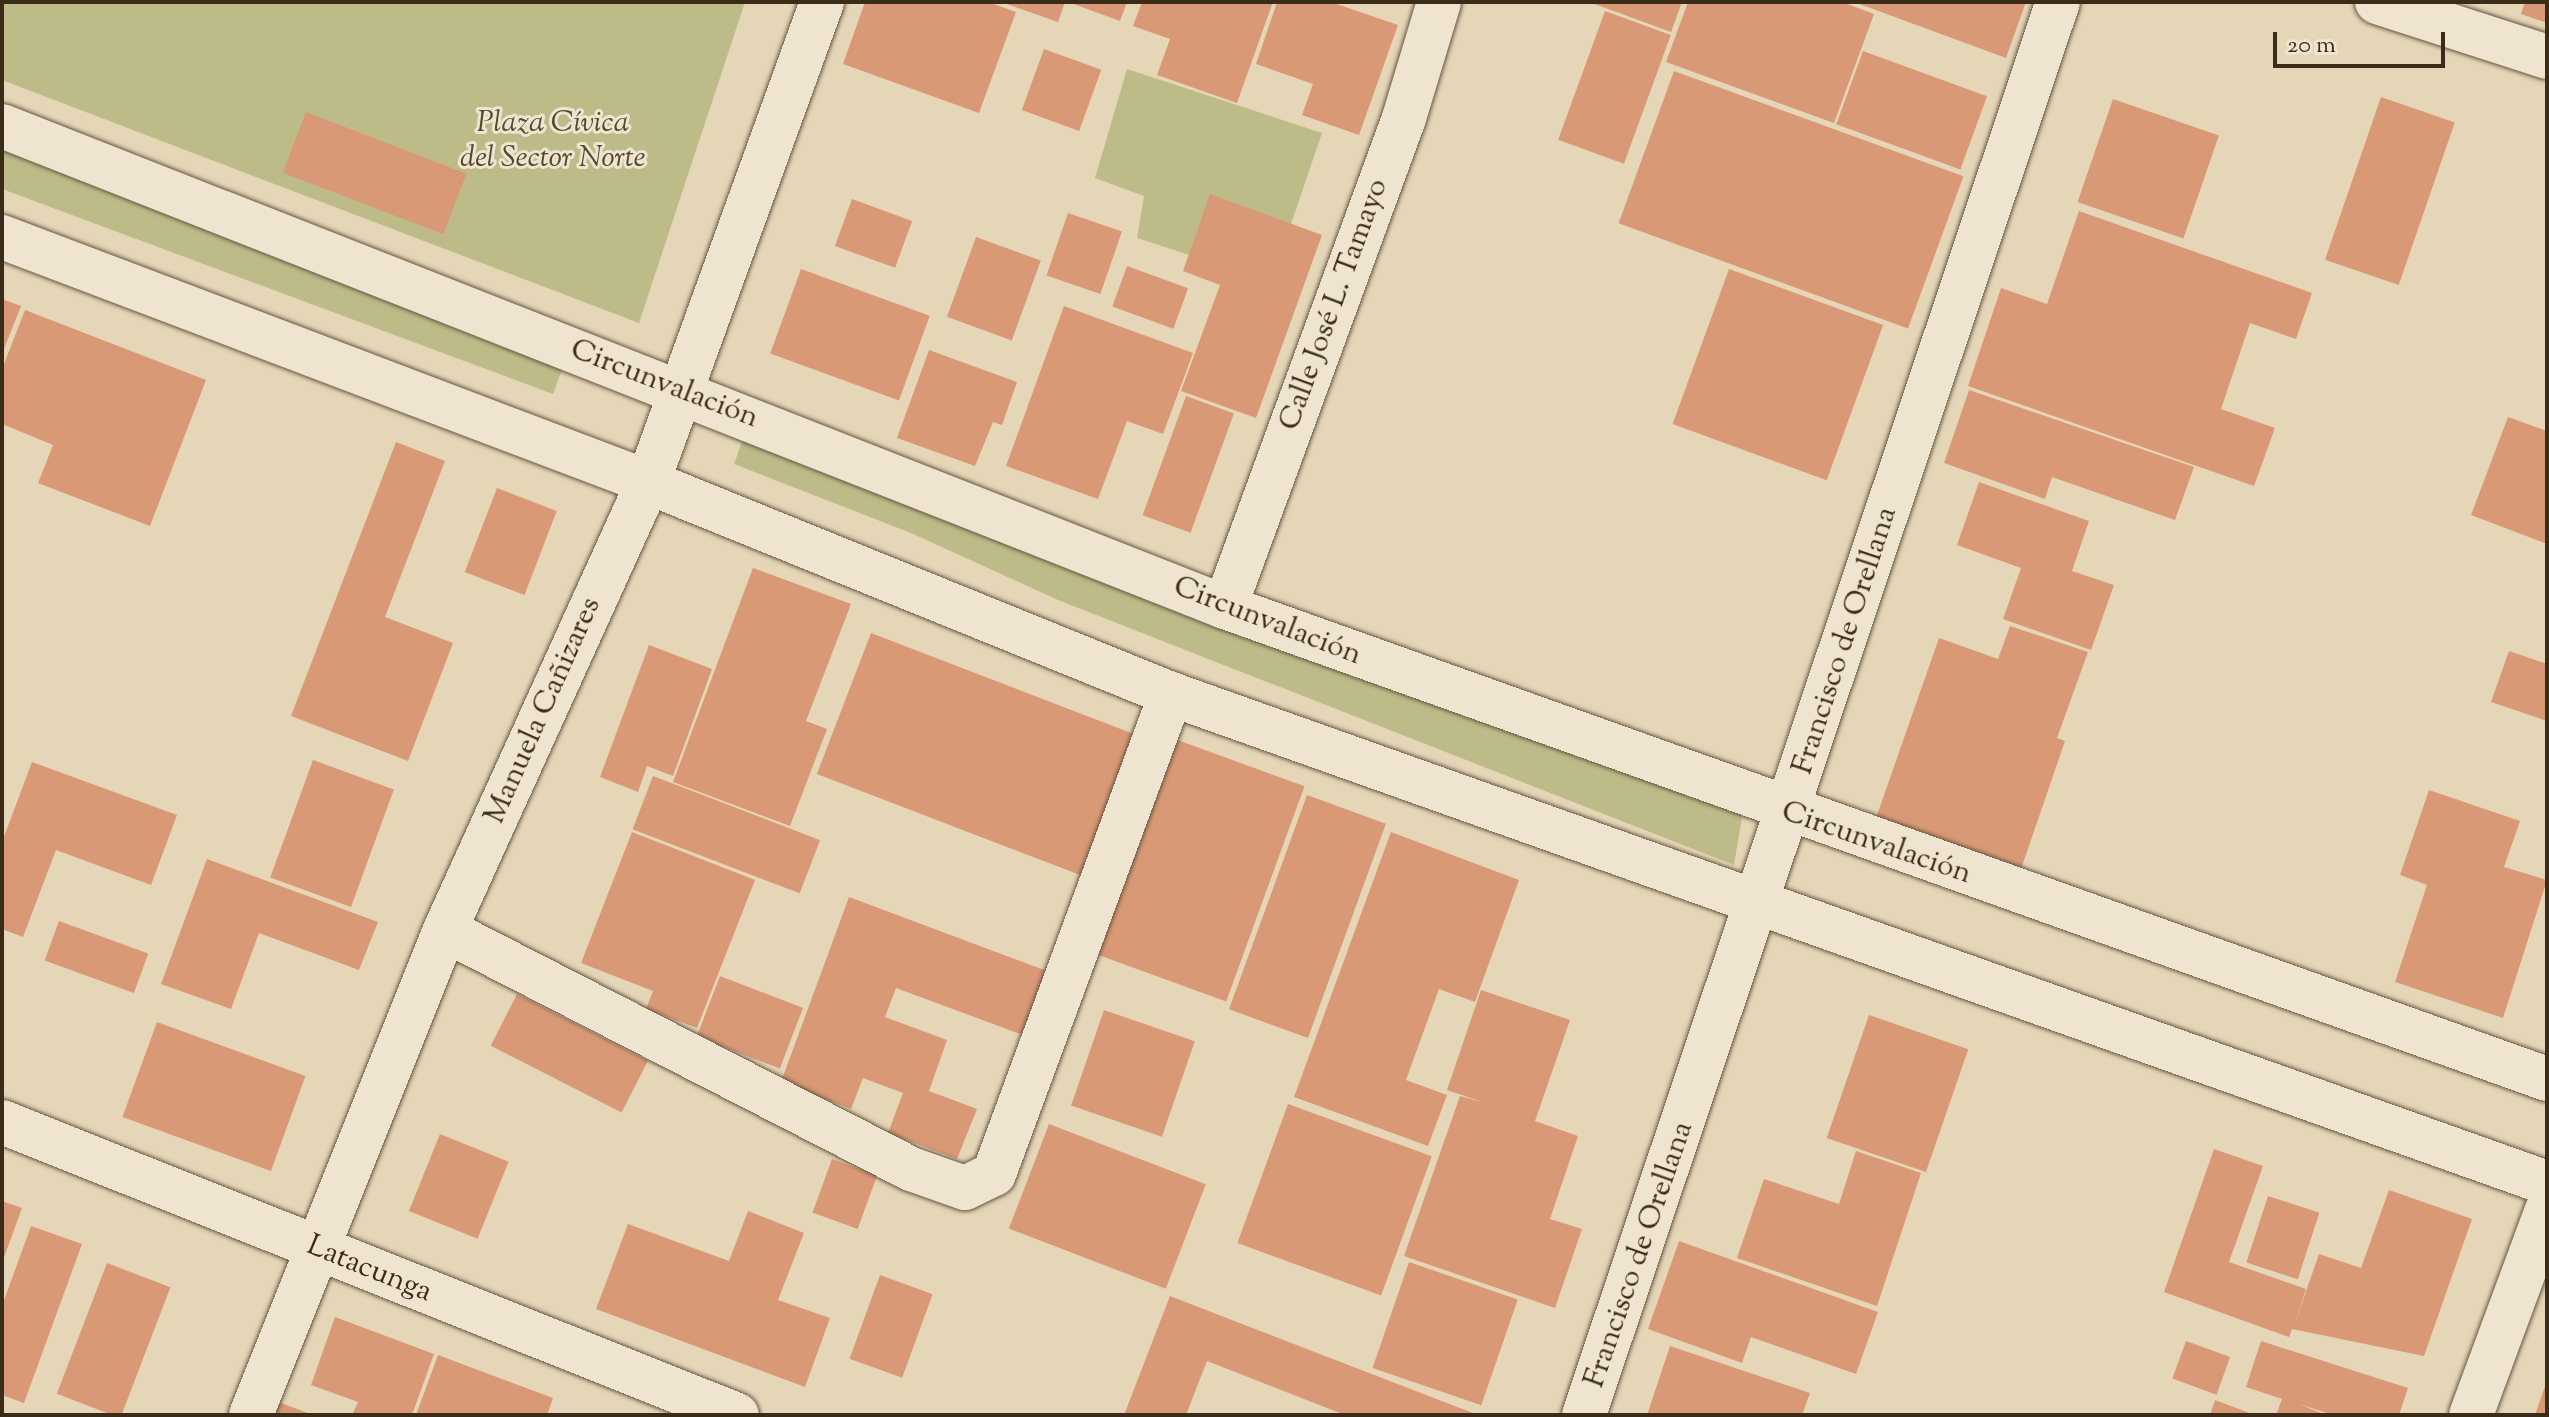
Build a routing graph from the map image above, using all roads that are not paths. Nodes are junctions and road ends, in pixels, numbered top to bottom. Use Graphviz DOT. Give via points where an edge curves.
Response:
graph roads {
  1 [pos="822,2"];
  2 [pos="1439,2"];
  3 [pos="2058,2"];
  4 [pos="2377,2"];
  5 [pos="2547,57"];
  6 [pos="2,126"];
  7 [pos="2,237"];
  8 [pos="681,391"];
  9 [pos="648,482"];
  10 [pos="1225,607"];
  11 [pos="1171,694"];
  12 [pos="1789,813"];
  13 [pos="1760,905"];
  14 [pos="445,930"];
  15 [pos="2547,1079"];
  16 [pos="2,1122"];
  17 [pos="2547,1183"];
  18 [pos="2547,1209"];
  19 [pos="317,1250"];
  20 [pos="251,1415"];
  21 [pos="737,1415"];
  22 [pos="1584,1415"];
  23 [pos="2471,1415"];
  1 -- 8 [label="street, Manuela Cañizares"];
  2 -- 10 [label="street, Calle José L. Tamayo" via="1404,118"];
  3 -- 12 [label="street, Francisco de Orellana"];
  4 -- 5 [label="street"];
  6 -- 8 [label="street, Circunvalación"];
  7 -- 9 [label="street"];
  8 -- 9 [label="street, Manuela Cañizares"];
  8 -- 10 [label="street, Circunvalación"];
  9 -- 11 [label="street"];
  9 -- 14 [label="street, Manuela Cañizares"];
  10 -- 12 [label="street, Circunvalación"];
  11 -- 13 [label="street"];
  11 -- 14 [label="street" via="994,1174 965,1188 911,1169"];
  12 -- 13 [label="street, Francisco de Orellana"];
  12 -- 15 [label="street, Circunvalación"];
  13 -- 17 [label="street"];
  13 -- 22 [label="street, Francisco de Orellana"];
  14 -- 19 [label="street, Manuela Cañizares"];
  16 -- 19 [label="street, Latacunga"];
  18 -- 23 [label="street"];
  19 -- 20 [label="street, Manuela Cañizares"];
  19 -- 21 [label="street, Latacunga"];
}
